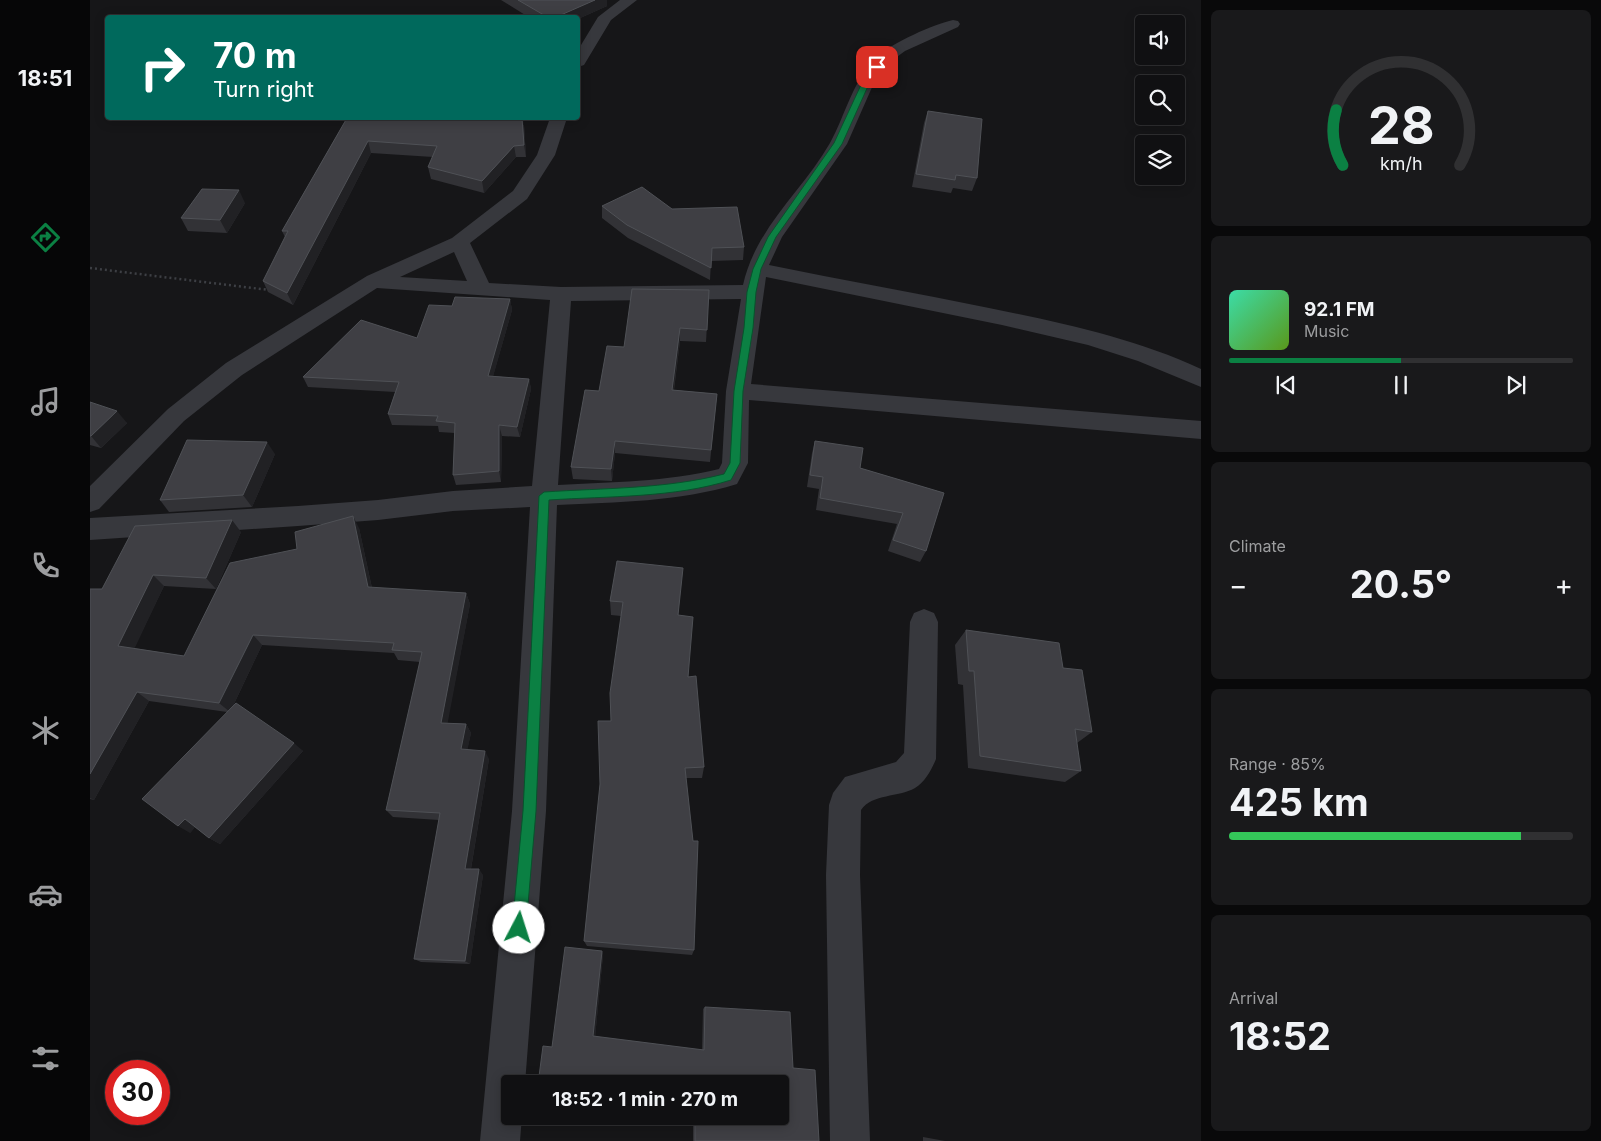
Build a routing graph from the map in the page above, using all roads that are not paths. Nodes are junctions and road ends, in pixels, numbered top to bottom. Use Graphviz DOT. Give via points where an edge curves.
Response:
graph roads {
  1 [pos="630,0"];
  2 [pos="953,24"];
  3 [pos="580,59"];
  4 [pos="557,120"];
  5 [pos="459,242"];
  6 [pos="757,269"];
  7 [pos="374,281"];
  8 [pos="481,288"];
  9 [pos="752,292"];
  10 [pos="561,294"];
  11 [pos="1201,379"];
  12 [pos="738,391"];
  13 [pos="1201,430"];
  14 [pos="544,496"];
  15 [pos="90,502"];
  16 [pos="90,529"];
  17 [pos="924,622"];
  18 [pos="500,1141"];
  19 [pos="850,1141"];
  1 -- 3 [label="street" via="605,17"];
  2 -- 6 [label="street" via="900,48 870,74 838,144 772,237"];
  4 -- 5 [label="street" via="546,155 520,195"];
  5 -- 7 [label="street"];
  5 -- 8 [label="street"];
  6 -- 9 [label="street"];
  6 -- 11 [label="street" via="1125,346"];
  7 -- 8 [label="street"];
  7 -- 15 [label="street" via="234,369 176,415"];
  8 -- 10 [label="street"];
  9 -- 10 [label="street"];
  9 -- 12 [label="street"];
  10 -- 14 [label="street"];
  12 -- 13 [label="street"];
  12 -- 14 [label="street" via="735,463 728,477 699,484 632,491"];
  14 -- 16 [label="street"];
  14 -- 18 [label="street" via="529,811"];
  17 -- 19 [label="street" via="920,759 905,776 857,788 845,805 843,885"];
}
